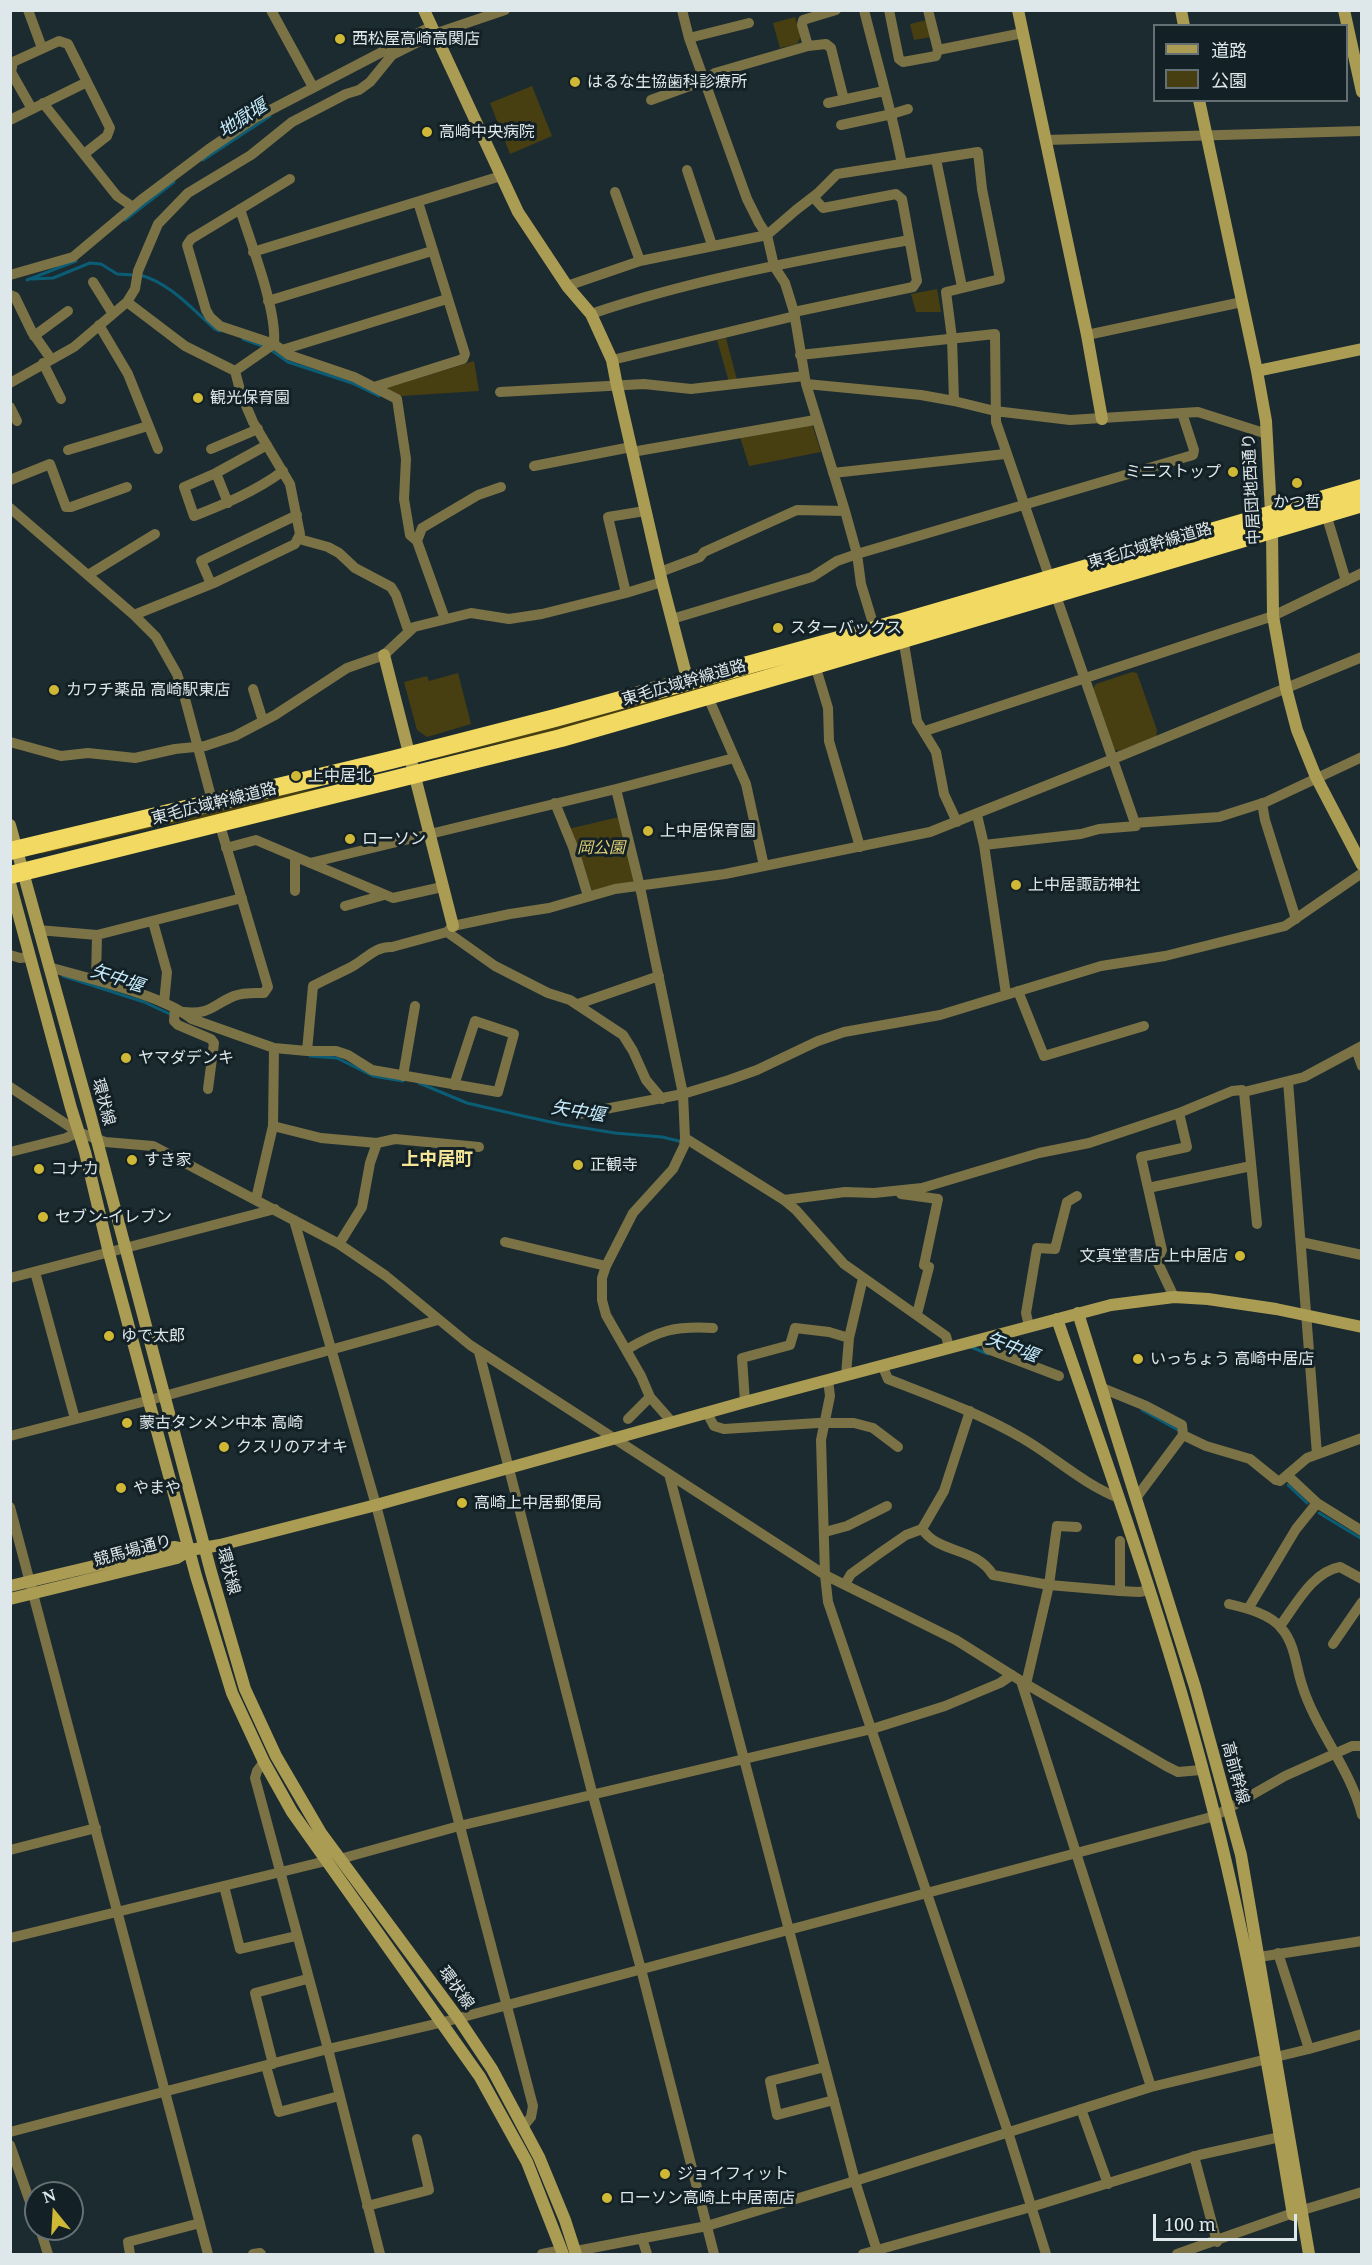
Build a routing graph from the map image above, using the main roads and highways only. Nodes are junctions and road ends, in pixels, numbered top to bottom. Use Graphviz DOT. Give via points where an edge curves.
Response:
graph roads {
  1 [pos="1362,488"];
  2 [pos="1362,503"];
  3 [pos="1271,523"];
  4 [pos="1053,586"];
  5 [pos="877,638"];
  6 [pos="14,850"];
  7 [pos="14,877"];
  1 -- 3 [label="highway, 東毛広域幹線道路"];
  2 -- 3 [label="highway, 東毛広域幹線道路" via="1326,514"];
  3 -- 4 [label="highway, 東毛広域幹線道路"];
  4 -- 5 [label="highway, 東毛広域幹線道路"];
  4 -- 5 [label="highway, 東毛広域幹線道路" via="903,638"];
  5 -- 6 [label="highway, 東毛広域幹線道路"];
  5 -- 7 [label="highway, 東毛広域幹線道路" via="815,666 561,738"];
}
